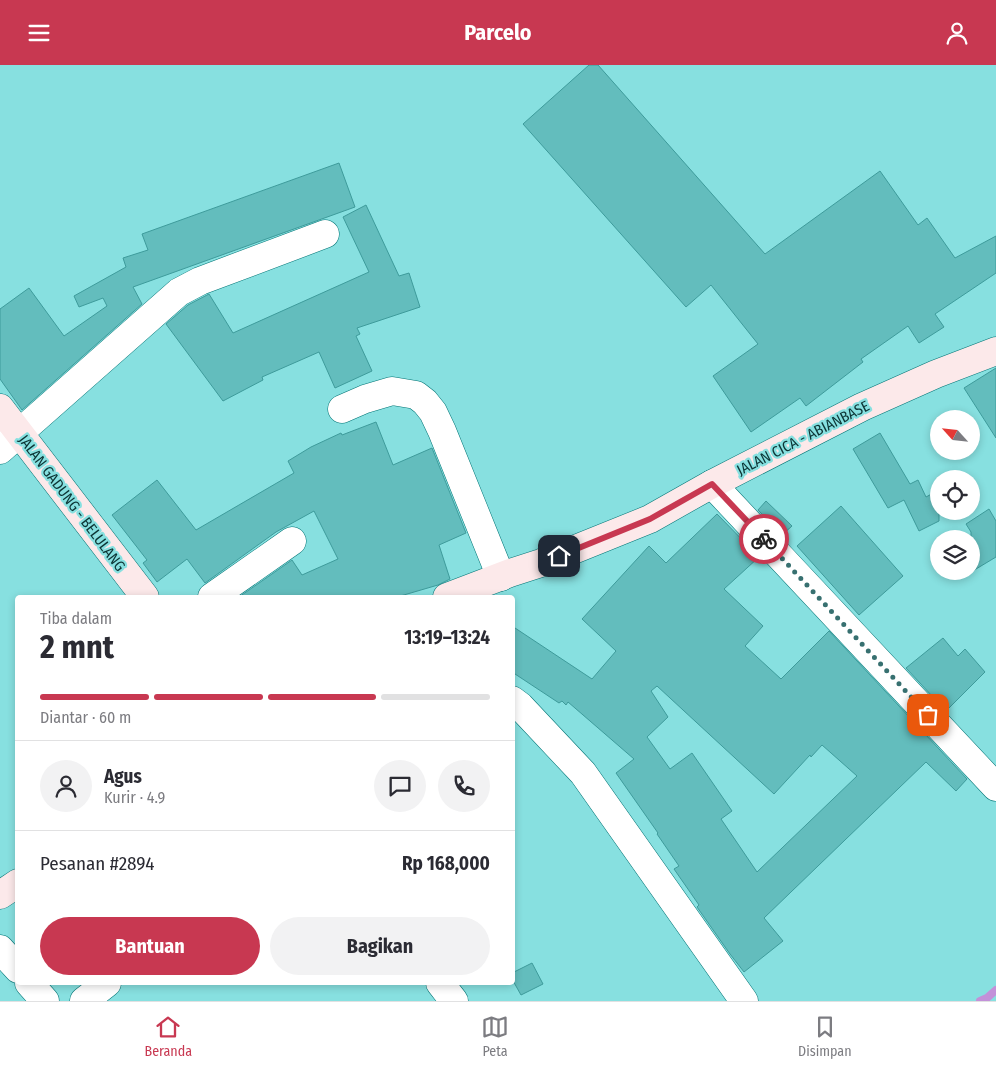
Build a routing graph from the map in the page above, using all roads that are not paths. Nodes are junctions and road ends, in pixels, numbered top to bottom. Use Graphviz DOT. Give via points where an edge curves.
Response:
graph roads {
  1 [pos="325,235"];
  2 [pos="996,351"];
  3 [pos="0,408"];
  4 [pos="342,409"];
  5 [pos="9,442"];
  6 [pos="712,484"];
  7 [pos="292,541"];
  8 [pos="501,577"];
  9 [pos="142,595"];
  10 [pos="215,595"];
  11 [pos="452,595"];
  12 [pos="515,703"];
  13 [pos="996,787"];
  14 [pos="15,885"];
  15 [pos="0,895"];
  16 [pos="0,949"];
  17 [pos="15,966"];
  18 [pos="31,985"];
  19 [pos="104,985"];
  20 [pos="442,985"];
  21 [pos="45,1001"];
  22 [pos="84,1001"];
  23 [pos="454,1001"];
  24 [pos="744,1001"];
  1 -- 5 [label="street" via="200,281 180,292"];
  2 -- 6 [label="street, JALAN CICA - ABIANBASE" via="936,373 862,407"];
  3 -- 5 [label="street, JALAN GADUNG - BELULANG"];
  4 -- 8 [label="street" via="392,391 416,395 425,402 442,431"];
  5 -- 9 [label="street, JALAN GADUNG - BELULANG"];
  6 -- 8 [label="street, JALAN CICA - ABIANBASE" via="650,519"];
  6 -- 13 [label="street"];
  7 -- 10 [label="street"];
  8 -- 11 [label="street, JALAN CICA - ABIANBASE"];
  12 -- 24 [label="street" via="583,773"];
  14 -- 15 [label="street"];
  16 -- 17 [label="street"];
  18 -- 21 [label="street"];
  19 -- 22 [label="street"];
  20 -- 23 [label="street"];
}
